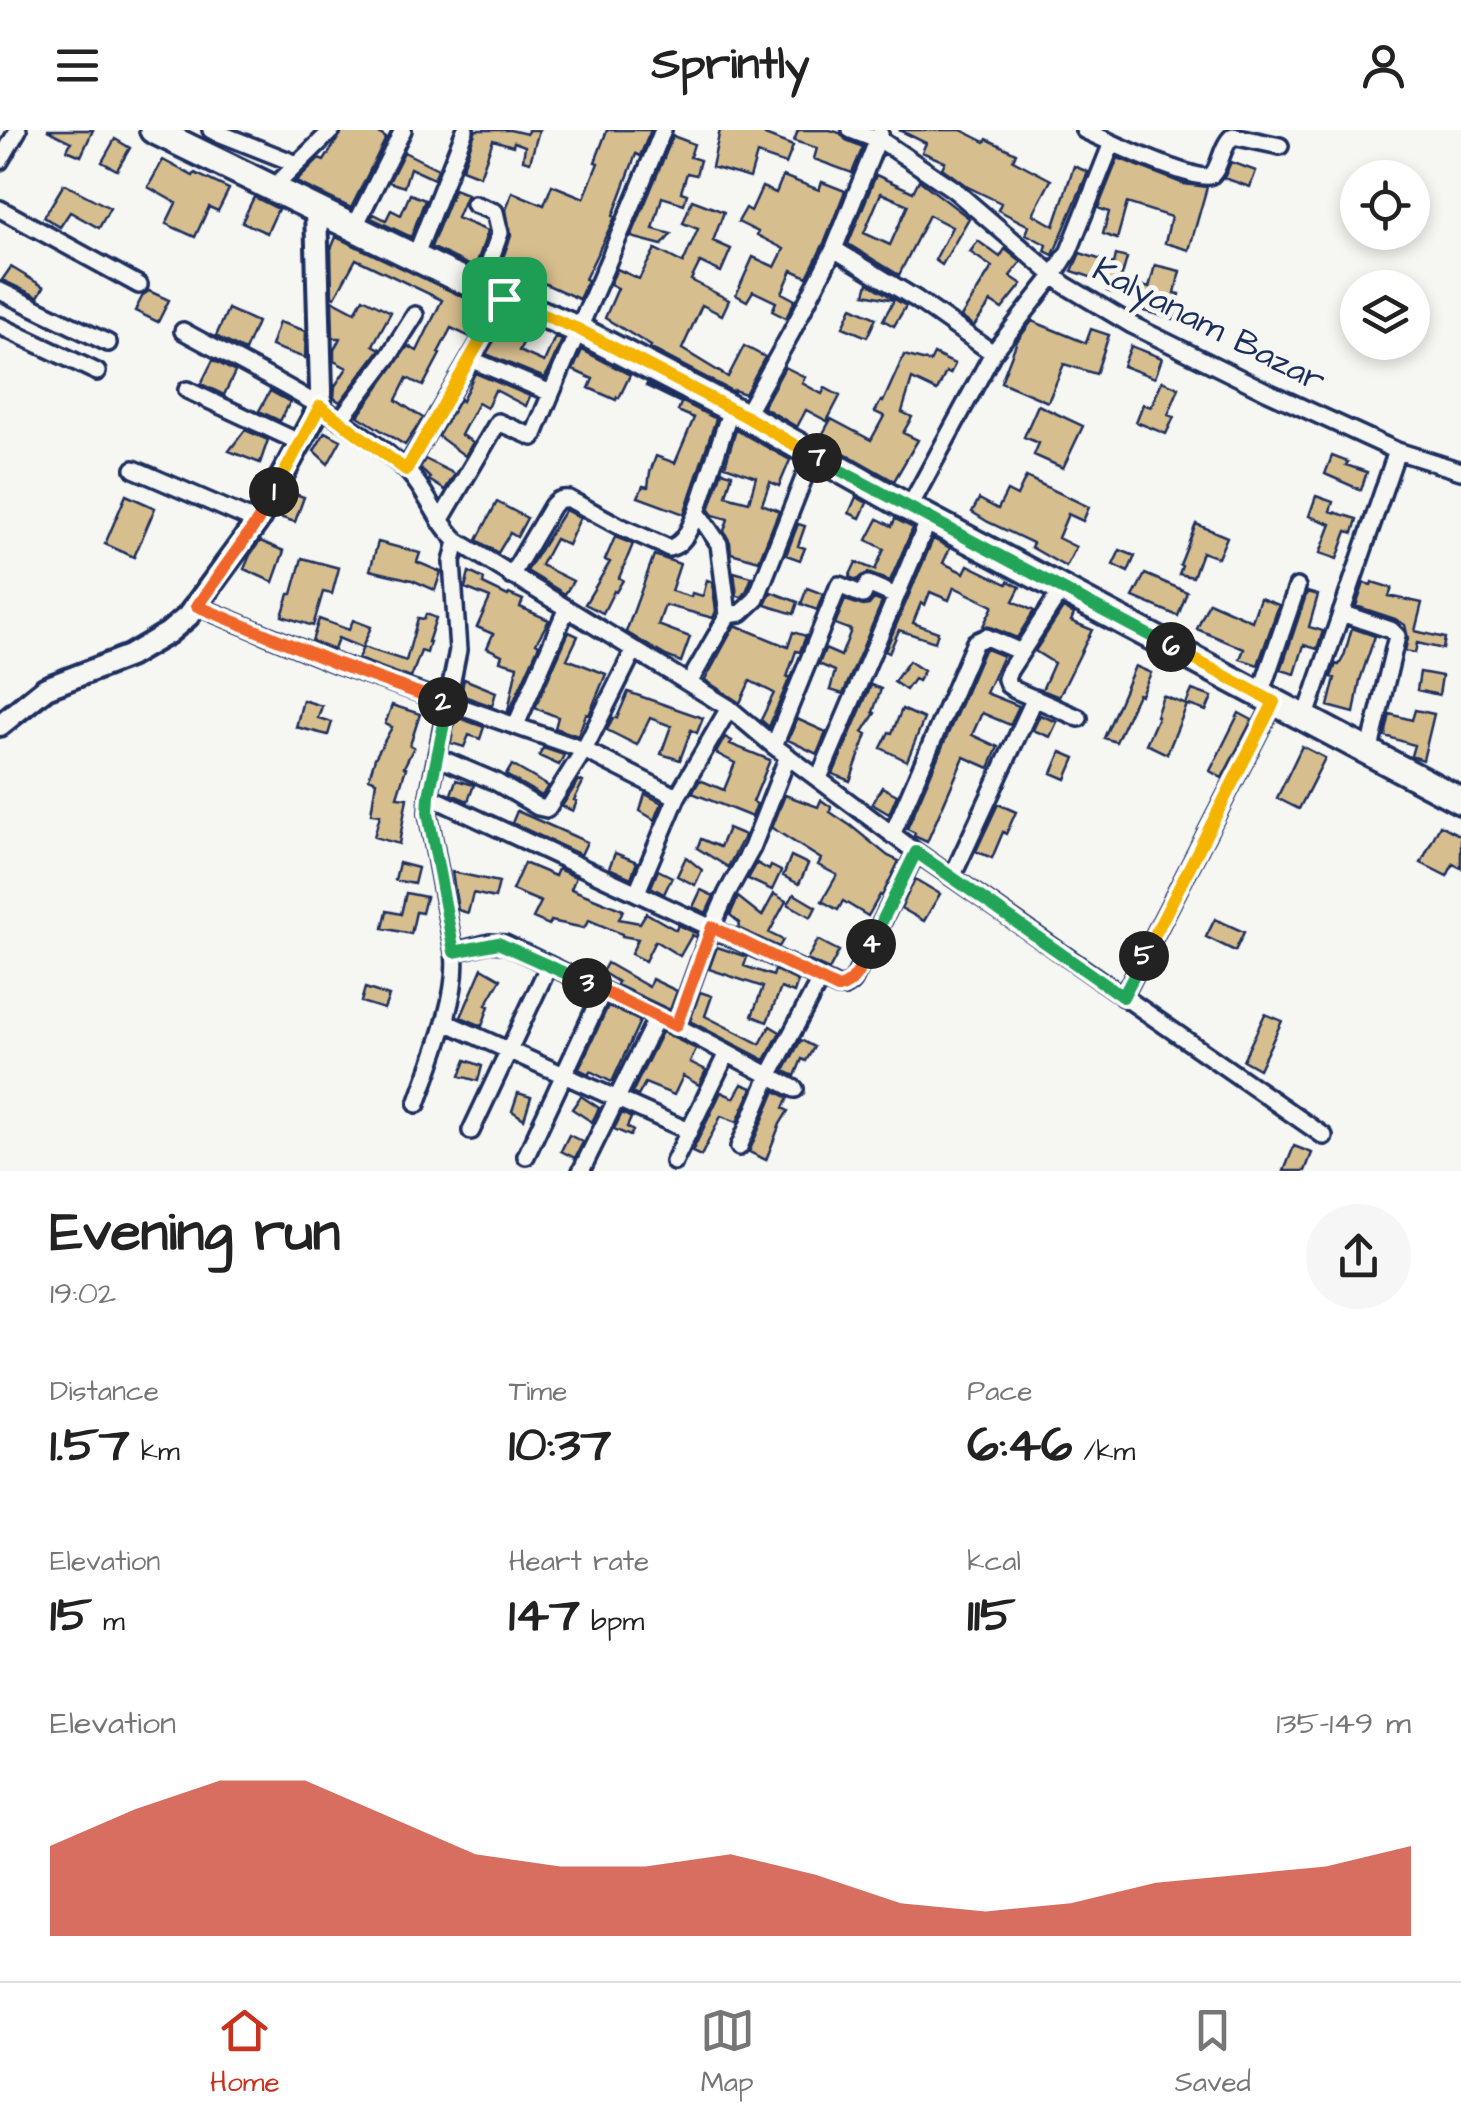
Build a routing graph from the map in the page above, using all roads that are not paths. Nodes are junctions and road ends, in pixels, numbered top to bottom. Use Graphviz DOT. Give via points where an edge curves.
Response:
graph roads {
  1 [pos="18,130"];
  2 [pos="153,130"];
  3 [pos="211,130"];
  4 [pos="332,130"];
  5 [pos="404,130"];
  6 [pos="465,130"];
  7 [pos="663,130"];
  8 [pos="851,130"];
  9 [pos="1084,130"];
  10 [pos="879,134"];
  11 [pos="1112,143"];
  12 [pos="1280,146"];
  13 [pos="0,160"];
  14 [pos="298,164"];
  15 [pos="272,188"];
  16 [pos="474,204"];
  17 [pos="0,209"];
  18 [pos="316,209"];
  19 [pos="355,226"];
  20 [pos="834,249"];
  21 [pos="415,257"];
  22 [pos="1054,275"];
  23 [pos="139,285"];
  24 [pos="480,288"];
  25 [pos="0,291"];
  26 [pos="504,299"];
  27 [pos="415,315"];
  28 [pos="0,326"];
  29 [pos="578,329"];
  30 [pos="183,330"];
  31 [pos="108,343"];
  32 [pos="993,354"];
  33 [pos="470,359"];
  34 [pos="97,372"];
  35 [pos="186,390"];
  36 [pos="551,393"];
  37 [pos="320,406"];
  38 [pos="738,412"];
  39 [pos="340,420"];
  40 [pos="301,443"];
  41 [pos="1397,451"];
  42 [pos="812,456"];
  43 [pos="134,470"];
  44 [pos="406,470"];
  45 [pos="1461,470"];
  46 [pos="697,512"];
  47 [pos="919,514"];
  48 [pos="440,520"];
  49 [pos="257,522"];
  50 [pos="457,541"];
  51 [pos="511,576"];
  52 [pos="1297,587"];
  53 [pos="1062,589"];
  54 [pos="896,596"];
  55 [pos="197,606"];
  56 [pos="566,610"];
  57 [pos="1342,613"];
  58 [pos="728,616"];
  59 [pos="634,650"];
  60 [pos="1021,652"];
  61 [pos="689,683"];
  62 [pos="1036,698"];
  63 [pos="1267,698"];
  64 [pos="448,704"];
  65 [pos="728,708"];
  66 [pos="1079,718"];
  67 [pos="1305,719"];
  68 [pos="0,725"];
  69 [pos="516,726"];
  70 [pos="584,750"];
  71 [pos="781,751"];
  72 [pos="1369,753"];
  73 [pos="437,757"];
  74 [pos="819,778"];
  75 [pos="429,796"];
  76 [pos="677,797"];
  77 [pos="1461,802"];
  78 [pos="892,834"];
  79 [pos="916,852"];
  80 [pos="952,877"];
  81 [pos="637,892"];
  82 [pos="712,927"];
  83 [pos="454,952"];
  84 [pos="549,965"];
  85 [pos="820,980"];
  86 [pos="603,991"];
  87 [pos="1123,997"];
  88 [pos="657,1017"];
  89 [pos="445,1022"];
  90 [pos="676,1026"];
  91 [pos="509,1050"];
  92 [pos="727,1053"];
  93 [pos="770,1074"];
  94 [pos="564,1075"];
  95 [pos="796,1089"];
  96 [pos="616,1098"];
  97 [pos="417,1104"];
  98 [pos="689,1130"];
  99 [pos="471,1131"];
  100 [pos="1324,1136"];
  101 [pos="739,1146"];
  102 [pos="526,1156"];
  103 [pos="674,1162"];
  104 [pos="580,1171"];
  1 -- 13 [label="street"];
  2 -- 15 [label="main road"];
  3 -- 14 [label="street"];
  4 -- 14 [label="street"];
  5 -- 19 [label="street"];
  6 -- 21 [label="street"];
  7 -- 29 [label="street"];
  8 -- 10 [label="street, Kalyanam Bazar"];
  9 -- 11 [label="street"];
  10 -- 20 [label="street"];
  10 -- 22 [label="street, Kalyanam Bazar"];
  11 -- 12 [label="street" via="1204,177 1214,172 1233,136"];
  11 -- 22 [label="street"];
  14 -- 15 [label="street"];
  15 -- 18 [label="main road"];
  16 -- 24 [label="street" via="495,212 500,233"];
  17 -- 23 [label="street"];
  18 -- 19 [label="main road"];
  18 -- 37 [label="street"];
  19 -- 21 [label="main road"];
  20 -- 32 [label="street"];
  20 -- 38 [label="street" via="792,334"];
  21 -- 24 [label="main road"];
  22 -- 32 [label="street"];
  22 -- 41 [label="street, Kalyanam Bazar" via="1132,325"];
  24 -- 26 [label="main road"];
  25 -- 31 [label="street"];
  26 -- 29 [label="main road"];
  26 -- 33 [label="street"];
  27 -- 39 [label="street"];
  28 -- 34 [label="street"];
  29 -- 36 [label="street"];
  29 -- 38 [label="main road"];
  30 -- 37 [label="street"];
  32 -- 47 [label="street"];
  33 -- 36 [label="street"];
  33 -- 44 [label="street"];
  35 -- 40 [label="street"];
  36 -- 48 [label="street" via="533,437 498,422"];
  37 -- 39 [label="street"];
  37 -- 40 [label="street"];
  38 -- 42 [label="main road"];
  38 -- 46 [label="street"];
  39 -- 44 [label="street"];
  40 -- 49 [label="street"];
  41 -- 45 [label="street, Kalyanam Bazar"];
  41 -- 57 [label="street"];
  42 -- 47 [label="main road"];
  42 -- 58 [label="street" via="756,600"];
  43 -- 49 [label="street"];
  44 -- 48 [label="street"];
  46 -- 51 [label="street" via="684,539 669,548 569,499 556,500"];
  46 -- 58 [label="street" via="719,544"];
  47 -- 53 [label="main road"];
  47 -- 54 [label="street"];
  48 -- 50 [label="street"];
  49 -- 55 [label="street"];
  50 -- 51 [label="street"];
  50 -- 64 [label="street" via="452,562 458,650"];
  51 -- 56 [label="street"];
  52 -- 63 [label="street"];
  53 -- 60 [label="street"];
  53 -- 63 [label="main road"];
  54 -- 71 [label="street" via="868,584 863,595 839,585"];
  54 -- 74 [label="street"];
  55 -- 64 [label="street"];
  55 -- 68 [label="street" via="168,634 118,662 46,688"];
  56 -- 59 [label="street"];
  56 -- 69 [label="street"];
  57 -- 67 [label="street"];
  57 -- 72 [label="street" via="1397,636"];
  58 -- 61 [label="street"];
  59 -- 61 [label="street"];
  59 -- 70 [label="street"];
  60 -- 62 [label="street" via="1006,679"];
  60 -- 78 [label="street" via="986,637 975,642"];
  61 -- 65 [label="street"];
  62 -- 66 [label="street"];
  62 -- 80 [label="street"];
  63 -- 67 [label="main road"];
  63 -- 87 [label="street"];
  64 -- 69 [label="street"];
  64 -- 73 [label="street"];
  65 -- 71 [label="street"];
  65 -- 76 [label="street"];
  67 -- 72 [label="main road"];
  69 -- 70 [label="street"];
  70 -- 73 [label="street" via="543,809"];
  70 -- 76 [label="street"];
  71 -- 74 [label="street"];
  71 -- 82 [label="street" via="752,848"];
  72 -- 77 [label="main road"];
  73 -- 75 [label="street"];
  74 -- 78 [label="street"];
  75 -- 81 [label="street"];
  75 -- 83 [label="street"];
  76 -- 81 [label="street"];
  78 -- 79 [label="street"];
  79 -- 80 [label="street"];
  79 -- 85 [label="street" via="853,981 838,988"];
  80 -- 87 [label="street"];
  81 -- 82 [label="street"];
  82 -- 85 [label="street"];
  82 -- 90 [label="street"];
  83 -- 84 [label="street" via="498,943"];
  83 -- 89 [label="street"];
  84 -- 86 [label="street"];
  84 -- 91 [label="street"];
  85 -- 93 [label="street"];
  86 -- 88 [label="street"];
  86 -- 94 [label="street"];
  87 -- 100 [label="street"];
  88 -- 90 [label="street"];
  88 -- 96 [label="street"];
  89 -- 91 [label="street"];
  89 -- 97 [label="street"];
  90 -- 92 [label="street"];
  91 -- 94 [label="street"];
  91 -- 99 [label="street"];
  92 -- 93 [label="street"];
  92 -- 98 [label="street"];
  93 -- 95 [label="street"];
  93 -- 101 [label="street"];
  94 -- 96 [label="street"];
  94 -- 102 [label="street"];
  96 -- 98 [label="street"];
  96 -- 104 [label="street"];
  98 -- 103 [label="street"];
}
